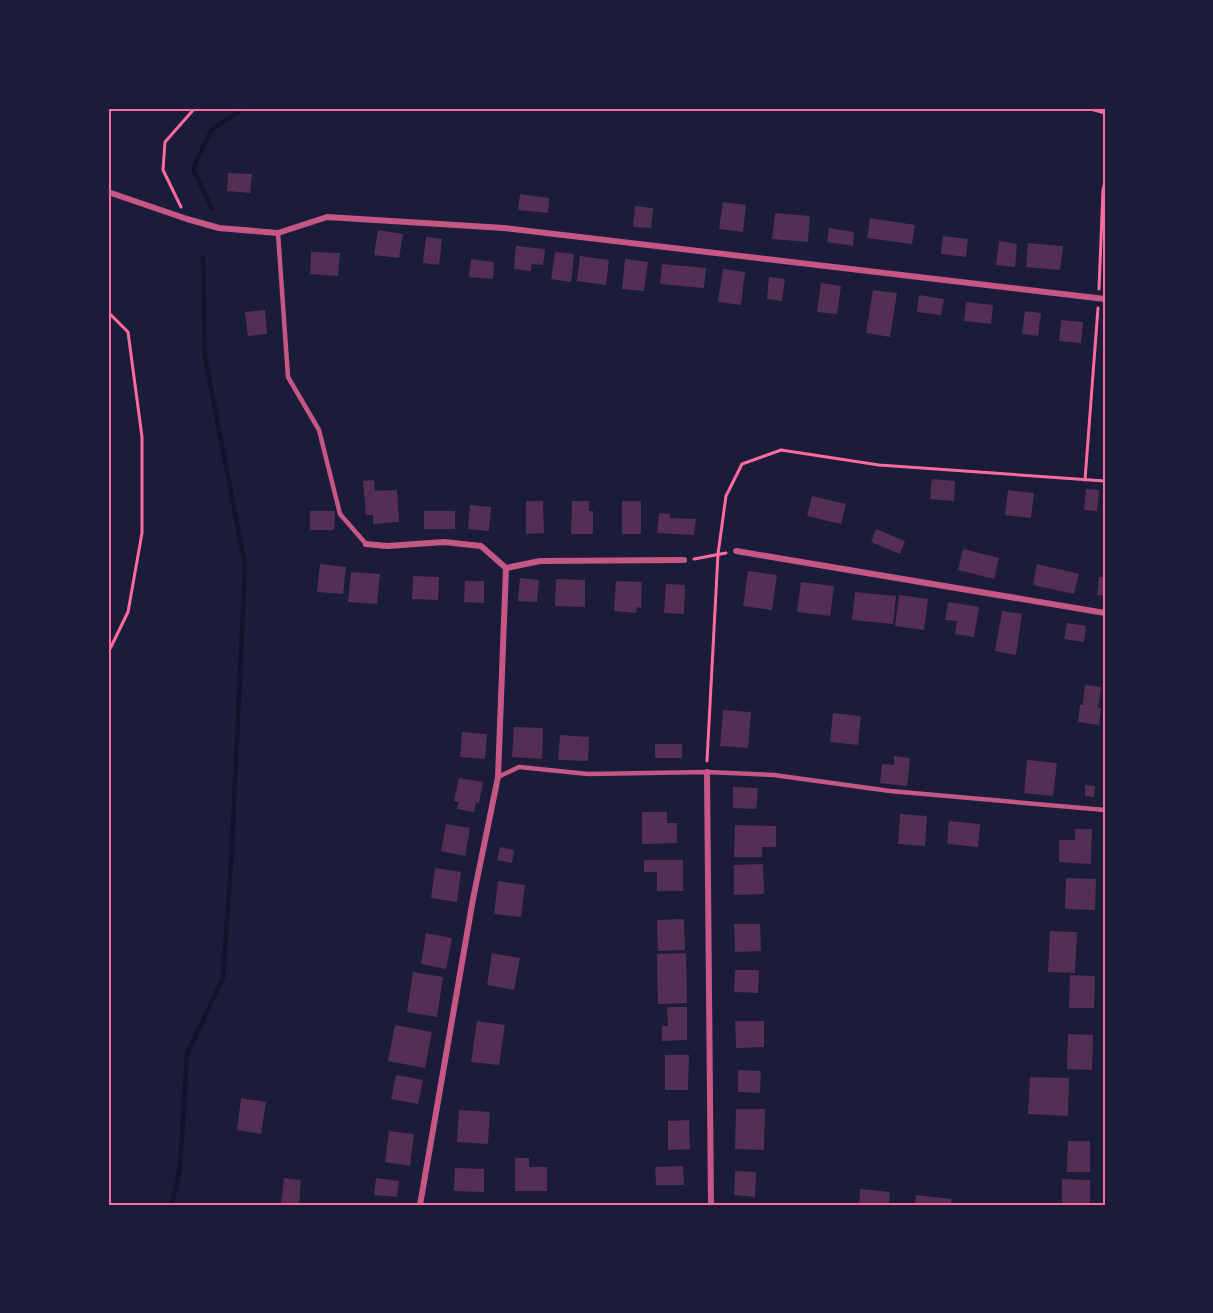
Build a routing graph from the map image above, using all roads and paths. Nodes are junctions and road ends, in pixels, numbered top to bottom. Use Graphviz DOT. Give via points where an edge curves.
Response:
graph roads {
  1 [pos="195,108"];
  2 [pos="1088,108"];
  3 [pos="1105,113"];
  4 [pos="1105,182"];
  5 [pos="108,192"];
  6 [pos="187,219"];
  7 [pos="278,233"];
  8 [pos="1102,298"];
  9 [pos="108,312"];
  10 [pos="1085,480"];
  11 [pos="1105,481"];
  12 [pos="366,544"];
  13 [pos="736,551"];
  14 [pos="718,554"];
  15 [pos="684,560"];
  16 [pos="506,568"];
  17 [pos="1105,613"];
  18 [pos="108,653"];
  19 [pos="707,772"];
  20 [pos="498,777"];
  21 [pos="1105,810"];
  22 [pos="420,1205"];
  23 [pos="711,1205"];
  1 -- 6 [label="path" via="165,142 163,170"];
  2 -- 3 [label="path"];
  4 -- 8 [label="path"];
  5 -- 6 [label="street"];
  6 -- 7 [label="street" via="219,228"];
  7 -- 8 [label="street" via="327,217 504,228"];
  7 -- 12 [label="lane" via="288,377 320,430 340,514"];
  8 -- 10 [label="path"];
  9 -- 18 [label="path" via="128,332 142,437 142,533 128,612"];
  10 -- 11 [label="path"];
  10 -- 14 [label="path" via="879,465 781,450 742,464 726,496"];
  12 -- 16 [label="street" via="444,542 481,546"];
  13 -- 14 [label="path"];
  13 -- 17 [label="street"];
  14 -- 15 [label="path"];
  14 -- 19 [label="path"];
  15 -- 16 [label="street" via="540,561"];
  16 -- 20 [label="street"];
  19 -- 20 [label="lane" via="588,774 519,767"];
  19 -- 21 [label="lane" via="774,775 890,791"];
  19 -- 23 [label="street"];
  20 -- 22 [label="street"];
}
